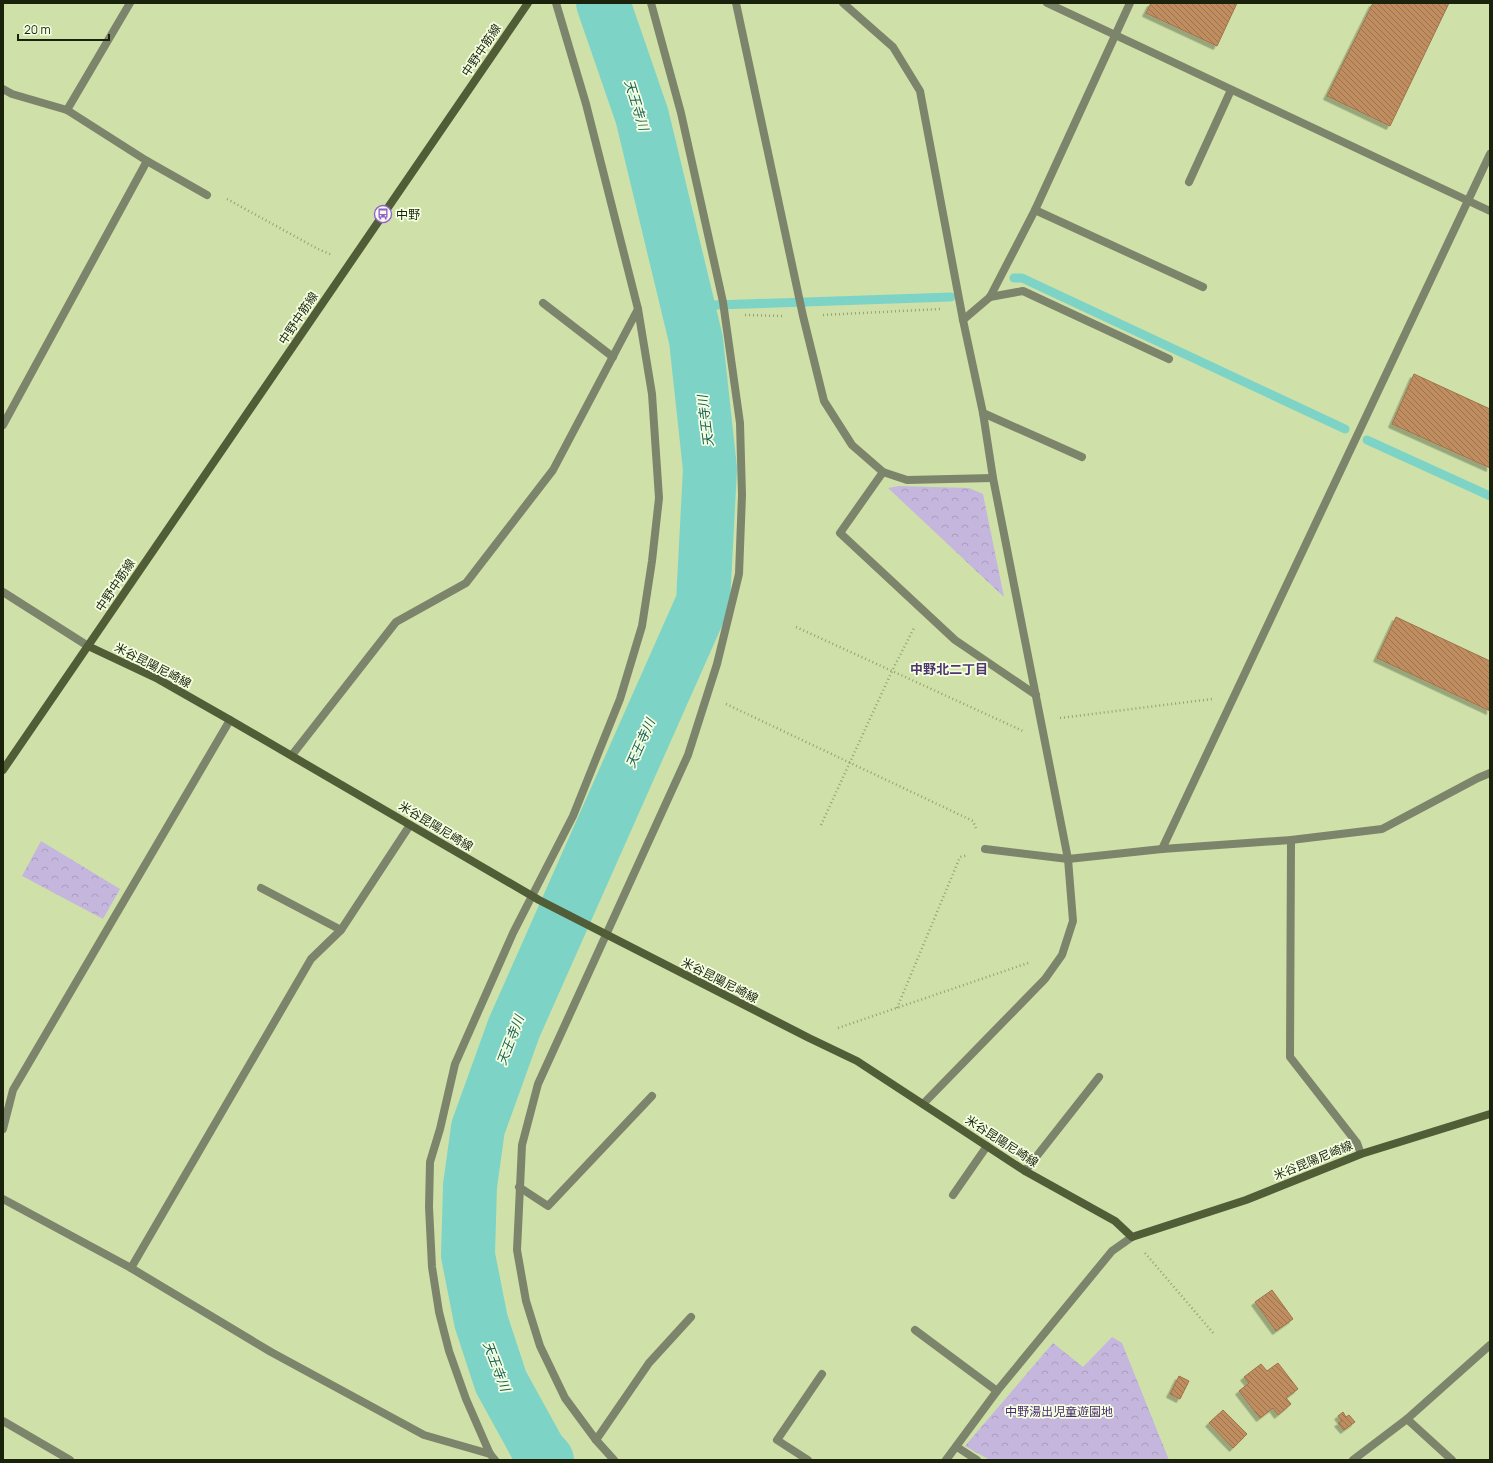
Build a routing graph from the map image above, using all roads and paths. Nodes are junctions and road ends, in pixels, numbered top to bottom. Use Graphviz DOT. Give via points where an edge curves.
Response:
graph roads {
  1 [pos="130,3"];
  2 [pos="528,3"];
  3 [pos="556,3"];
  4 [pos="651,3"];
  5 [pos="736,3"];
  6 [pos="843,3"];
  7 [pos="1047,3"];
  8 [pos="1130,3"];
  9 [pos="1115,35"];
  10 [pos="3,89"];
  11 [pos="1231,90"];
  12 [pos="67,110"];
  13 [pos="1490,154"];
  14 [pos="147,161"];
  15 [pos="1189,182"];
  16 [pos="207,195"];
  17 [pos="1468,201"];
  18 [pos="1035,210"];
  19 [pos="1490,211"];
  20 [pos="350,264"];
  21 [pos="1204,287"];
  22 [pos="990,297"];
  23 [pos="543,303"];
  24 [pos="961,308"];
  25 [pos="638,309"];
  26 [pos="724,314"];
  27 [pos="803,316"];
  28 [pos="963,320"];
  29 [pos="613,357"];
  30 [pos="1169,359"];
  31 [pos="983,413"];
  32 [pos="3,425"];
  33 [pos="1082,457"];
  34 [pos="883,472"];
  35 [pos="993,478"];
  36 [pos="3,592"];
  37 [pos="923,610"];
  38 [pos="796,627"];
  39 [pos="88,646"];
  40 [pos="892,671"];
  41 [pos="707,695"];
  42 [pos="1036,695"];
  43 [pos="1234,696"];
  44 [pos="230,720"];
  45 [pos="1042,725"];
  46 [pos="292,756"];
  47 [pos="850,762"];
  48 [pos="3,770"];
  49 [pos="1490,773"];
  50 [pos="410,825"];
  51 [pos="821,825"];
  52 [pos="1291,840"];
  53 [pos="985,849"];
  54 [pos="1162,850"];
  55 [pos="1068,859"];
  56 [pos="261,888"];
  57 [pos="535,898"];
  58 [pos="341,930"];
  59 [pos="606,935"];
  60 [pos="1064,950"];
  61 [pos="897,1008"];
  62 [pos="809,1038"];
  63 [pos="1099,1078"];
  64 [pos="652,1096"];
  65 [pos="923,1104"];
  66 [pos="1490,1114"];
  67 [pos="3,1129"];
  68 [pos="987,1146"];
  69 [pos="1361,1154"];
  70 [pos="1025,1171"];
  71 [pos="519,1187"];
  72 [pos="953,1195"];
  73 [pos="3,1199"];
  74 [pos="1132,1238"];
  75 [pos="131,1268"];
  76 [pos="691,1317"];
  77 [pos="915,1330"];
  78 [pos="1214,1334"];
  79 [pos="1490,1345"];
  80 [pos="822,1374"];
  81 [pos="997,1391"];
  82 [pos="1407,1419"];
  83 [pos="3,1421"];
  84 [pos="596,1440"];
  85 [pos="957,1446"];
  86 [pos="492,1457"];
  87 [pos="70,1460"];
  88 [pos="614,1460"];
  89 [pos="808,1460"];
  90 [pos="946,1460"];
  91 [pos="977,1460"];
  92 [pos="1353,1460"];
  93 [pos="1452,1460"];
  1 -- 12 [label="street"];
  2 -- 20 [label="main road, 中野中筋線"];
  3 -- 25 [label="street" via="586,104"];
  4 -- 26 [label="street" via="681,113"];
  5 -- 27 [label="street"];
  6 -- 24 [label="street" via="893,47 920,91"];
  7 -- 9 [label="street"];
  8 -- 9 [label="street"];
  9 -- 11 [label="street"];
  9 -- 18 [label="street"];
  10 -- 12 [label="street"];
  11 -- 15 [label="street"];
  11 -- 17 [label="street"];
  12 -- 14 [label="street"];
  13 -- 17 [label="street"];
  14 -- 16 [label="street"];
  14 -- 32 [label="street"];
  16 -- 20 [label="path" via="214,192"];
  17 -- 19 [label="street"];
  17 -- 43 [label="street"];
  18 -- 21 [label="street"];
  18 -- 22 [label="street"];
  20 -- 39 [label="main road, 中野中筋線"];
  22 -- 28 [label="street"];
  22 -- 30 [label="street" via="1023,291"];
  23 -- 29 [label="street"];
  24 -- 27 [label="path"];
  24 -- 28 [label="street"];
  25 -- 29 [label="street"];
  25 -- 57 [label="street" via="652,394 658,498 642,626 620,699 573,816"];
  26 -- 27 [label="path"];
  26 -- 41 [label="street" via="740,423 742,495 739,574"];
  27 -- 34 [label="street" via="824,401 852,444"];
  28 -- 31 [label="street"];
  29 -- 46 [label="street" via="553,470 466,583 396,622"];
  31 -- 33 [label="street"];
  31 -- 35 [label="street"];
  34 -- 35 [label="street" via="907,480"];
  34 -- 37 [label="street" via="840,533"];
  35 -- 42 [label="street"];
  36 -- 39 [label="street"];
  37 -- 40 [label="path"];
  37 -- 42 [label="street" via="955,640"];
  38 -- 40 [label="path"];
  39 -- 44 [label="main road, 米谷昆陽尼崎線" via="158,679"];
  39 -- 48 [label="main road"];
  40 -- 45 [label="path" via="1026,732"];
  40 -- 47 [label="path"];
  41 -- 47 [label="path"];
  41 -- 59 [label="street" via="688,755"];
  42 -- 45 [label="street"];
  43 -- 45 [label="path"];
  43 -- 54 [label="street"];
  44 -- 46 [label="main road, 米谷昆陽尼崎線"];
  44 -- 67 [label="street" via="13,1090"];
  45 -- 55 [label="street"];
  46 -- 50 [label="main road, 米谷昆陽尼崎線"];
  47 -- 51 [label="path"];
  47 -- 53 [label="path" via="973,821"];
  49 -- 52 [label="street" via="1382,829"];
  50 -- 57 [label="main road, 米谷昆陽尼崎線"];
  50 -- 58 [label="street"];
  52 -- 54 [label="street"];
  52 -- 69 [label="street" via="1290,1057 1357,1143"];
  53 -- 55 [label="street"];
  53 -- 61 [label="path" via="960,857"];
  54 -- 55 [label="street"];
  55 -- 60 [label="street" via="1073,921"];
  56 -- 58 [label="street"];
  57 -- 59 [label="main road, 米谷昆陽尼崎線"];
  57 -- 86 [label="street" via="513,933 456,1064 430,1162 432,1267 438,1312 466,1399"];
  58 -- 75 [label="street" via="311,959"];
  59 -- 62 [label="main road, 米谷昆陽尼崎線"];
  59 -- 71 [label="street" via="538,1084 522,1145"];
  60 -- 61 [label="path"];
  60 -- 65 [label="street" via="1045,979"];
  61 -- 62 [label="path"];
  62 -- 65 [label="main road, 米谷昆陽尼崎線" via="857,1061"];
  63 -- 70 [label="street"];
  64 -- 71 [label="street" via="548,1206"];
  65 -- 68 [label="main road, 米谷昆陽尼崎線"];
  66 -- 69 [label="main road, 米谷昆陽尼崎線"];
  68 -- 70 [label="main road, 米谷昆陽尼崎線"];
  68 -- 72 [label="street"];
  69 -- 74 [label="main road, 米谷昆陽尼崎線" via="1246,1200"];
  70 -- 74 [label="main road, 米谷昆陽尼崎線" via="1115,1221"];
  71 -- 84 [label="street" via="517,1250 526,1301 540,1346 565,1398"];
  73 -- 75 [label="street"];
  74 -- 78 [label="path"];
  74 -- 81 [label="street" via="1112,1251"];
  75 -- 86 [label="street" via="271,1352 424,1435"];
  76 -- 84 [label="street" via="649,1363"];
  77 -- 81 [label="street"];
  79 -- 82 [label="street"];
  80 -- 89 [label="street" via="777,1440"];
  81 -- 85 [label="street"];
  82 -- 92 [label="street"];
  82 -- 93 [label="street"];
  83 -- 87 [label="street"];
  84 -- 88 [label="street"];
  85 -- 90 [label="street"];
  85 -- 91 [label="street"];
}
